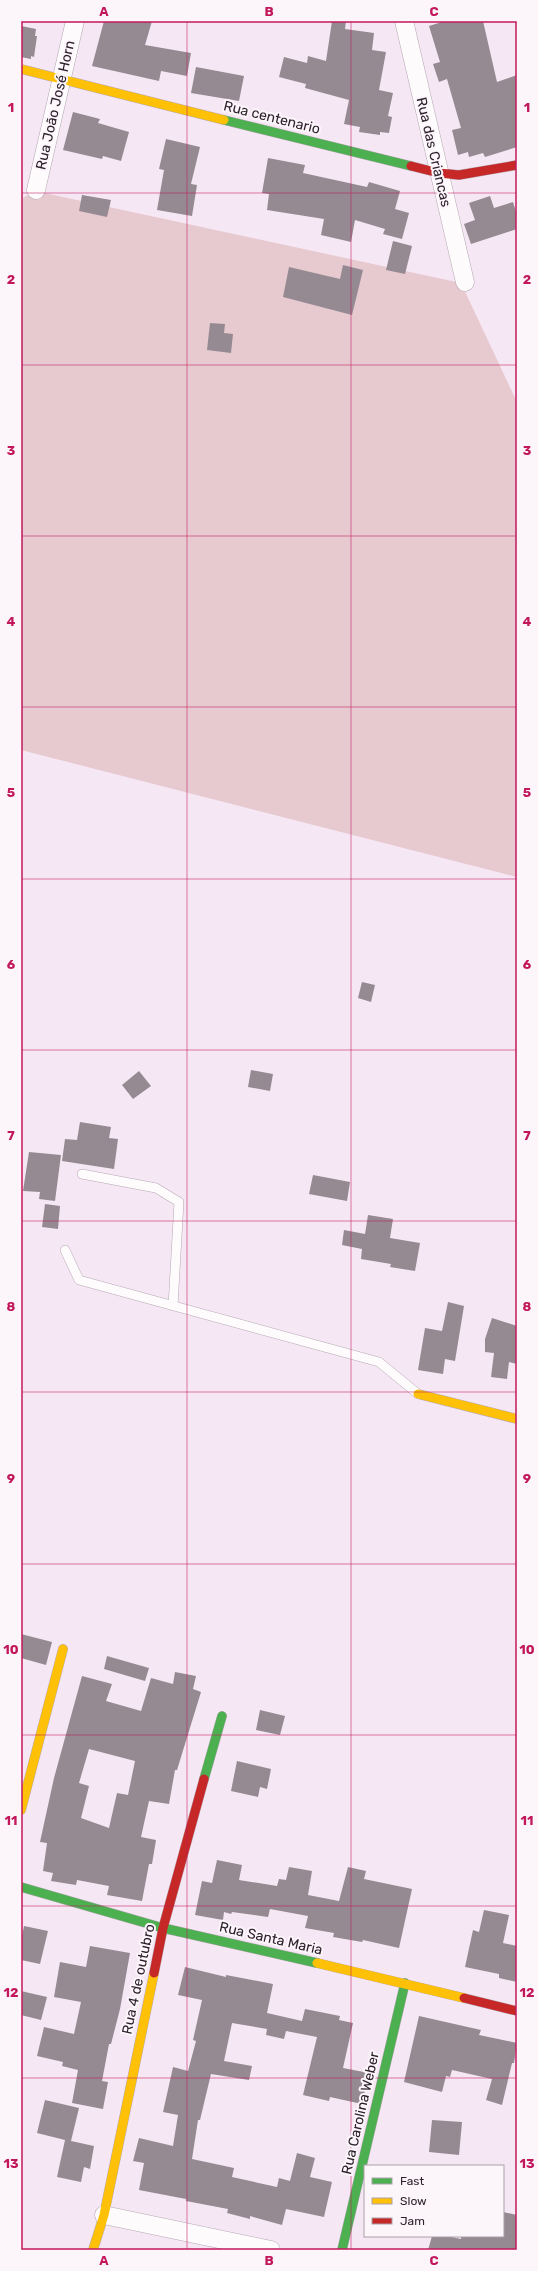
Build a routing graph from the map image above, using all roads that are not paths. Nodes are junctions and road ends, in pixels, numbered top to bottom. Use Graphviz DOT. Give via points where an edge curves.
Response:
graph roads {
  1 [pos="75,21"];
  2 [pos="404,21"];
  3 [pos="21,69"];
  4 [pos="60,78"];
  5 [pos="517,165"];
  6 [pos="439,173"];
  7 [pos="36,190"];
  8 [pos="465,282"];
  9 [pos="82,1174"];
  10 [pos="65,1250"];
  11 [pos="173,1306"];
  12 [pos="418,1394"];
  13 [pos="517,1419"];
  14 [pos="63,1650"];
  15 [pos="222,1716"];
  16 [pos="21,1810"];
  17 [pos="21,1887"];
  18 [pos="163,1928"];
  19 [pos="405,1983"];
  20 [pos="517,2011"];
  21 [pos="104,2215"];
  22 [pos="93,2250"];
  23 [pos="271,2250"];
  24 [pos="342,2250"];
  1 -- 4 [label="street, Rua João José Horn"];
  2 -- 6 [label="street, Rua das Criancas"];
  3 -- 4 [label="street, Rua centenario"];
  4 -- 6 [label="street, Rua centenario"];
  4 -- 7 [label="street, Rua João José Horn"];
  5 -- 6 [label="street, Rua centenario" via="459,175"];
  6 -- 8 [label="street, Rua das Criancas"];
  9 -- 11 [label="lane" via="156,1188 179,1202"];
  10 -- 11 [label="lane" via="79,1280"];
  11 -- 12 [label="lane" via="379,1362"];
  12 -- 13 [label="street"];
  14 -- 16 [label="street"];
  15 -- 18 [label="street, Rua 4 de outubro"];
  17 -- 18 [label="street, Rua Santa Maria"];
  18 -- 19 [label="street, Rua Santa Maria"];
  18 -- 21 [label="street, Rua 4 de outubro"];
  19 -- 20 [label="street, Rua Santa Maria"];
  19 -- 24 [label="street, Rua Carolina Weber"];
  21 -- 22 [label="street, Rua 4 de outubro"];
  21 -- 23 [label="street"];
}
